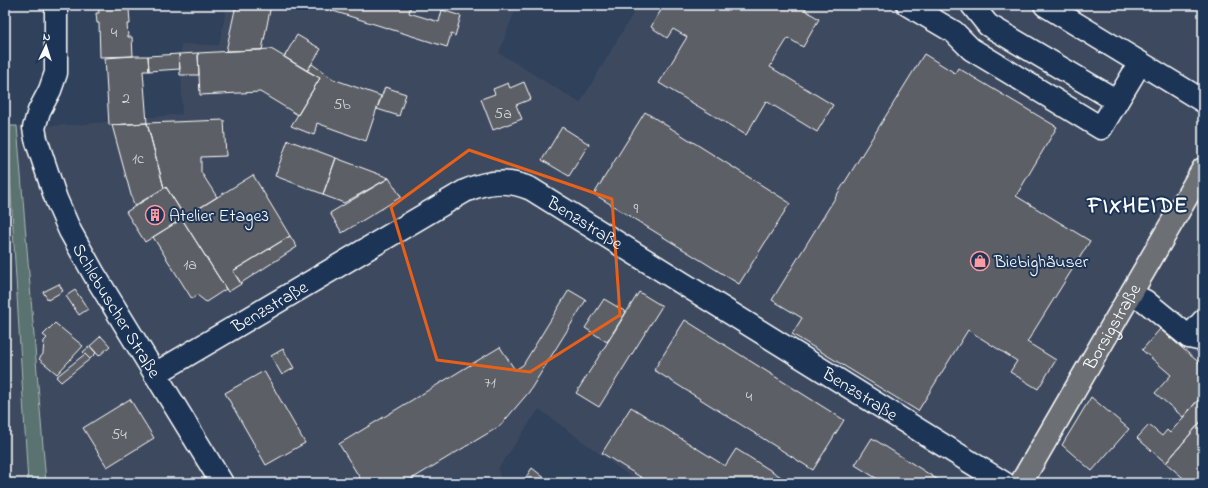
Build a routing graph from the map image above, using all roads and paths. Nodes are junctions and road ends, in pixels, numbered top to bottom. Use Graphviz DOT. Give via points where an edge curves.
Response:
graph roads {
  1 [pos="56,5"];
  2 [pos="908,5"];
  3 [pos="972,5"];
  4 [pos="1045,5"];
  5 [pos="1140,64"];
  6 [pos="1117,100"];
  7 [pos="1203,101"];
  8 [pos="1203,169"];
  9 [pos="1131,294"];
  10 [pos="1198,332"];
  11 [pos="155,374"];
  12 [pos="222,483"];
  13 [pos="1004,483"];
  14 [pos="1021,483"];
  1 -- 11 [label="street, Schlebuscher Straße" via="56,73 39,111 34,128 36,139 70,231"];
  2 -- 6 [label="street" via="954,32 971,49 1101,128"];
  3 -- 6 [label="street" via="988,25"];
  4 -- 5 [label="street"];
  5 -- 6 [label="street"];
  5 -- 7 [label="street"];
  8 -- 9 [label="main road, Borsigstraße"];
  9 -- 10 [label="street"];
  9 -- 14 [label="main road, Borsigstraße"];
  11 -- 12 [label="street, Schlebuscher Straße"];
  11 -- 13 [label="street, Benzstraße" via="464,191 490,182 512,182 531,189"];
}
